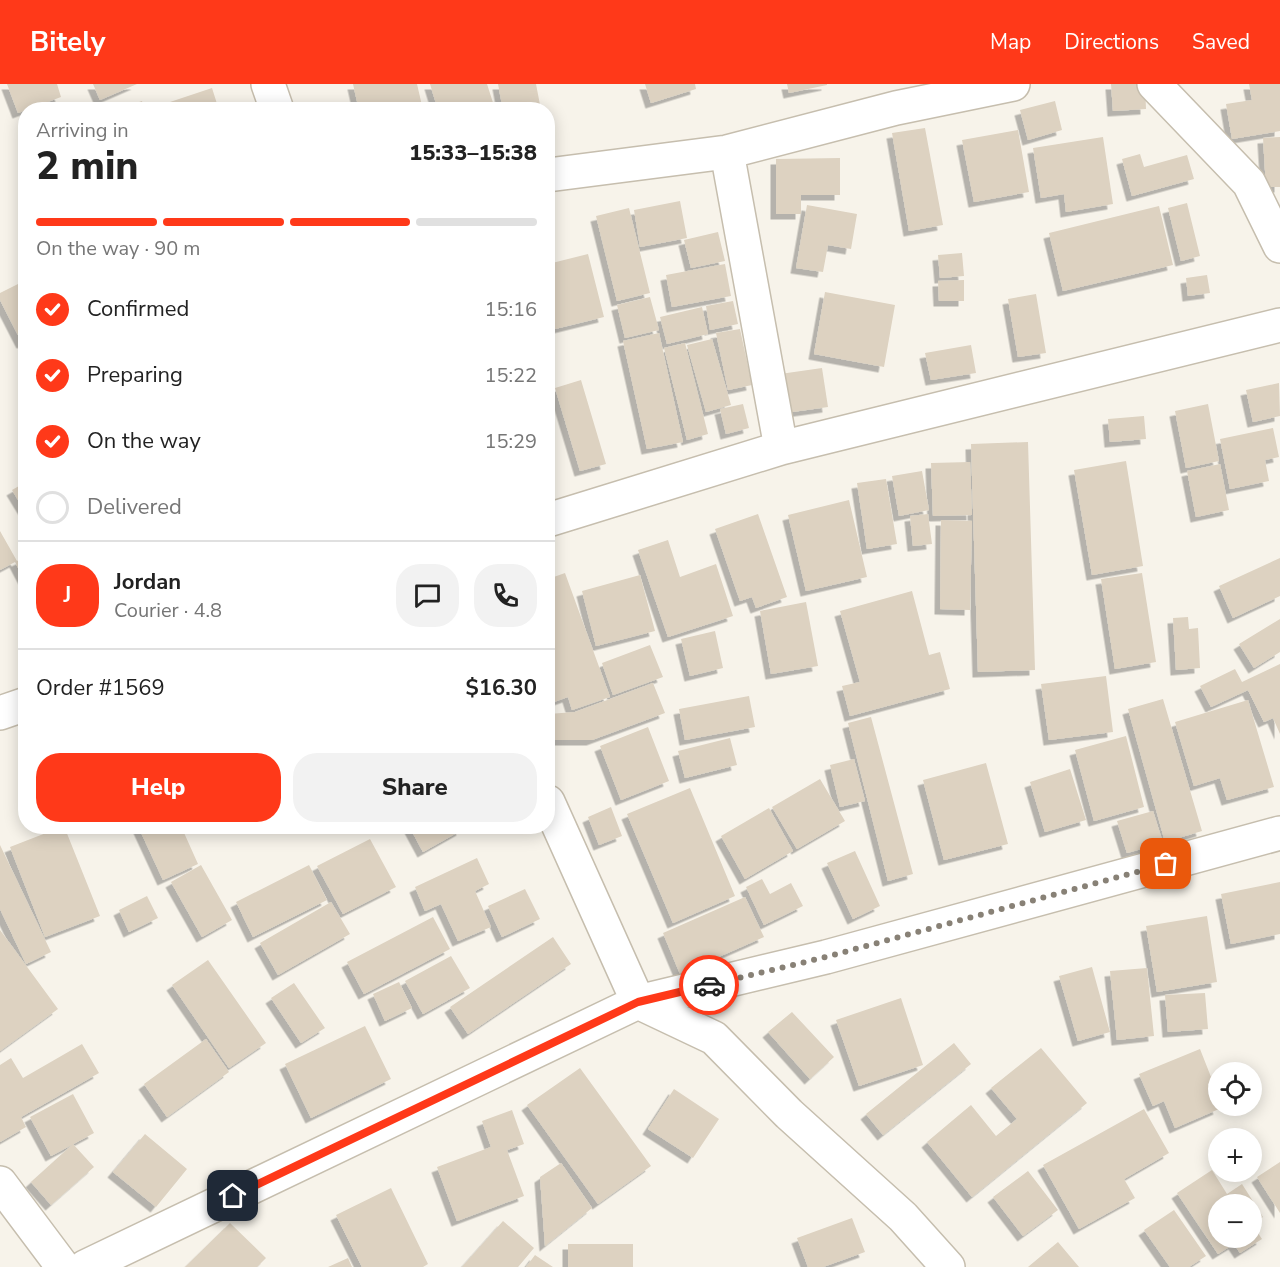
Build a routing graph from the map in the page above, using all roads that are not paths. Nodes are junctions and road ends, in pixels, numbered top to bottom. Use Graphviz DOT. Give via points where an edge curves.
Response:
graph roads {
  1 [pos="268,84"];
  2 [pos="1013,84"];
  3 [pos="1154,84"];
  4 [pos="274,102"];
  5 [pos="727,152"];
  6 [pos="555,174"];
  7 [pos="1280,246"];
  8 [pos="1280,325"];
  9 [pos="781,448"];
  10 [pos="555,518"];
  11 [pos="18,707"];
  12 [pos="0,713"];
  13 [pos="555,818"];
  14 [pos="1280,833"];
  15 [pos="638,1002"];
  16 [pos="0,1183"];
  17 [pos="63,1267"];
  18 [pos="84,1267"];
  19 [pos="948,1267"];
  1 -- 4 [label="street"];
  2 -- 5 [label="street" via="896,108"];
  3 -- 7 [label="street" via="1249,183"];
  5 -- 6 [label="street"];
  5 -- 9 [label="street"];
  8 -- 9 [label="street"];
  9 -- 10 [label="street"];
  11 -- 12 [label="street"];
  13 -- 15 [label="street"];
  14 -- 15 [label="street" via="826,957"];
  15 -- 18 [label="street"];
  15 -- 19 [label="street" via="714,1038 789,1114 903,1217"];
  16 -- 17 [label="street"];
}
